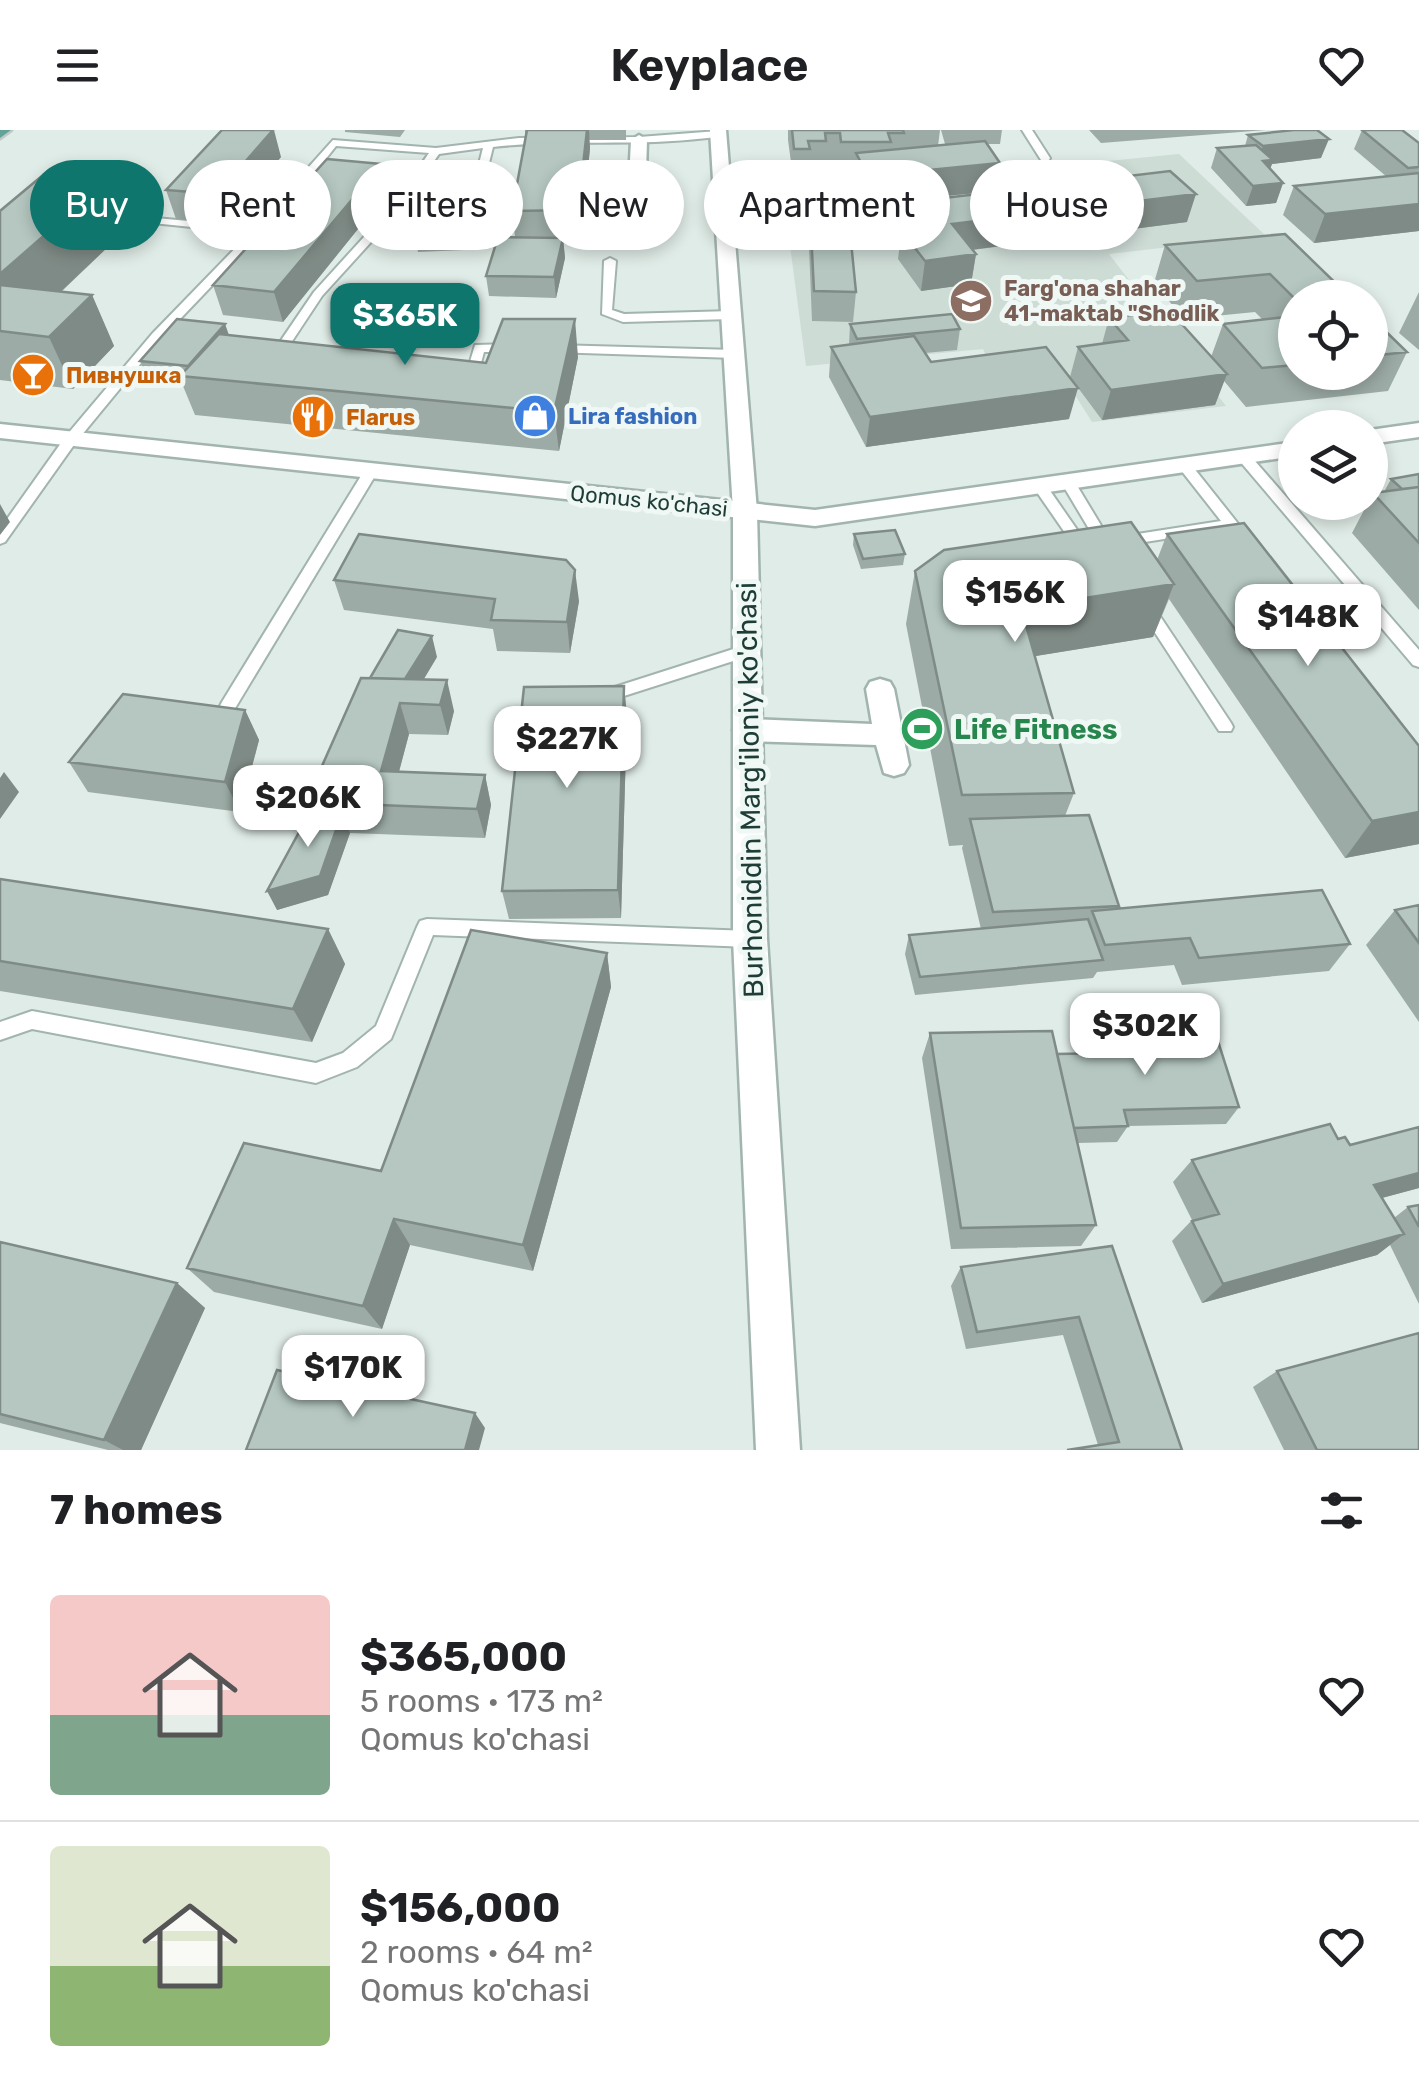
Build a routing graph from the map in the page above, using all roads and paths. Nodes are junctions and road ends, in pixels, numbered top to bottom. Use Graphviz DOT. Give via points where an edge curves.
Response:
graph roads {
  1 [pos="1027,130"];
  2 [pos="718,132"];
  3 [pos="639,140"];
  4 [pos="489,143"];
  5 [pos="436,151"];
  6 [pos="1045,158"];
  7 [pos="319,160"];
  8 [pos="485,160"];
  9 [pos="638,160"];
  10 [pos="721,160"];
  11 [pos="240,250"];
  12 [pos="728,250"];
  13 [pos="610,261"];
  14 [pos="732,316"];
  15 [pos="168,324"];
  16 [pos="186,328"];
  17 [pos="734,354"];
  18 [pos="289,369"];
  19 [pos="448,390"];
  20 [pos="1419,430"];
  21 [pos="0,431"];
  22 [pos="1388,435"];
  23 [pos="70,439"];
  24 [pos="1278,451"];
  25 [pos="1243,456"];
  26 [pos="1184,465"];
  27 [pos="372,471"];
  28 [pos="1068,482"];
  29 [pos="1038,485"];
  30 [pos="745,511"];
  31 [pos="1231,524"];
  32 [pos="0,539"];
  33 [pos="1104,544"];
  34 [pos="1066,554"];
  35 [pos="1254,554"];
  36 [pos="1116,560"];
  37 [pos="1138,594"];
  38 [pos="746,651"];
  39 [pos="1419,662"];
  40 [pos="880,689"];
  41 [pos="586,698"];
  42 [pos="228,706"];
  43 [pos="1226,727"];
  44 [pos="748,730"];
  45 [pos="888,734"];
  46 [pos="894,766"];
  47 [pos="750,939"];
  48 [pos="0,1031"];
  49 [pos="778,1450"];
  1 -- 6 [label="lane"];
  2 -- 3 [label="lane"];
  2 -- 10 [label="street, Burhoniddin Marg'iloniy ko'chasi"];
  3 -- 4 [label="lane"];
  3 -- 9 [label="street"];
  4 -- 5 [label="lane"];
  4 -- 8 [label="lane"];
  5 -- 7 [label="lane" via="333,143"];
  5 -- 18 [label="lane" via="267,366"];
  11 -- 15 [label="lane"];
  12 -- 14 [label="street, Burhoniddin Marg'iloniy ko'chasi"];
  13 -- 14 [label="lane" via="606,312 623,318"];
  14 -- 17 [label="street, Burhoniddin Marg'iloniy ko'chasi"];
  15 -- 16 [label="lane"];
  15 -- 23 [label="lane"];
  17 -- 19 [label="lane" via="479,348 468,392"];
  17 -- 30 [label="street, Burhoniddin Marg'iloniy ko'chasi"];
  20 -- 22 [label="street"];
  21 -- 23 [label="street, Qomus ko'chasi"];
  23 -- 27 [label="street, Qomus ko'chasi"];
  23 -- 32 [label="lane"];
  24 -- 25 [label="street, Qomus ko'chasi"];
  25 -- 26 [label="street, Qomus ko'chasi"];
  25 -- 39 [label="lane"];
  26 -- 28 [label="street, Qomus ko'chasi"];
  26 -- 31 [label="lane"];
  27 -- 30 [label="street, Qomus ko'chasi"];
  27 -- 42 [label="lane"];
  28 -- 29 [label="street, Qomus ko'chasi"];
  28 -- 33 [label="lane"];
  29 -- 30 [label="street, Qomus ko'chasi" via="815,518"];
  29 -- 34 [label="lane" via="1085,551"];
  30 -- 38 [label="street, Burhoniddin Marg'iloniy ko'chasi"];
  31 -- 33 [label="lane"];
  31 -- 35 [label="lane"];
  33 -- 36 [label="lane"];
  37 -- 43 [label="lane"];
  38 -- 41 [label="lane"];
  38 -- 44 [label="street, Burhoniddin Marg'iloniy ko'chasi"];
  40 -- 45 [label="street"];
  44 -- 45 [label="street"];
  44 -- 47 [label="street, Burhoniddin Marg'iloniy ko'chasi"];
  45 -- 46 [label="street"];
  47 -- 48 [label="lane" via="427,927 384,1032 350,1060 316,1074 32,1020"];
  47 -- 49 [label="street, Burhoniddin Marg'iloniy ko'chasi"];
}
